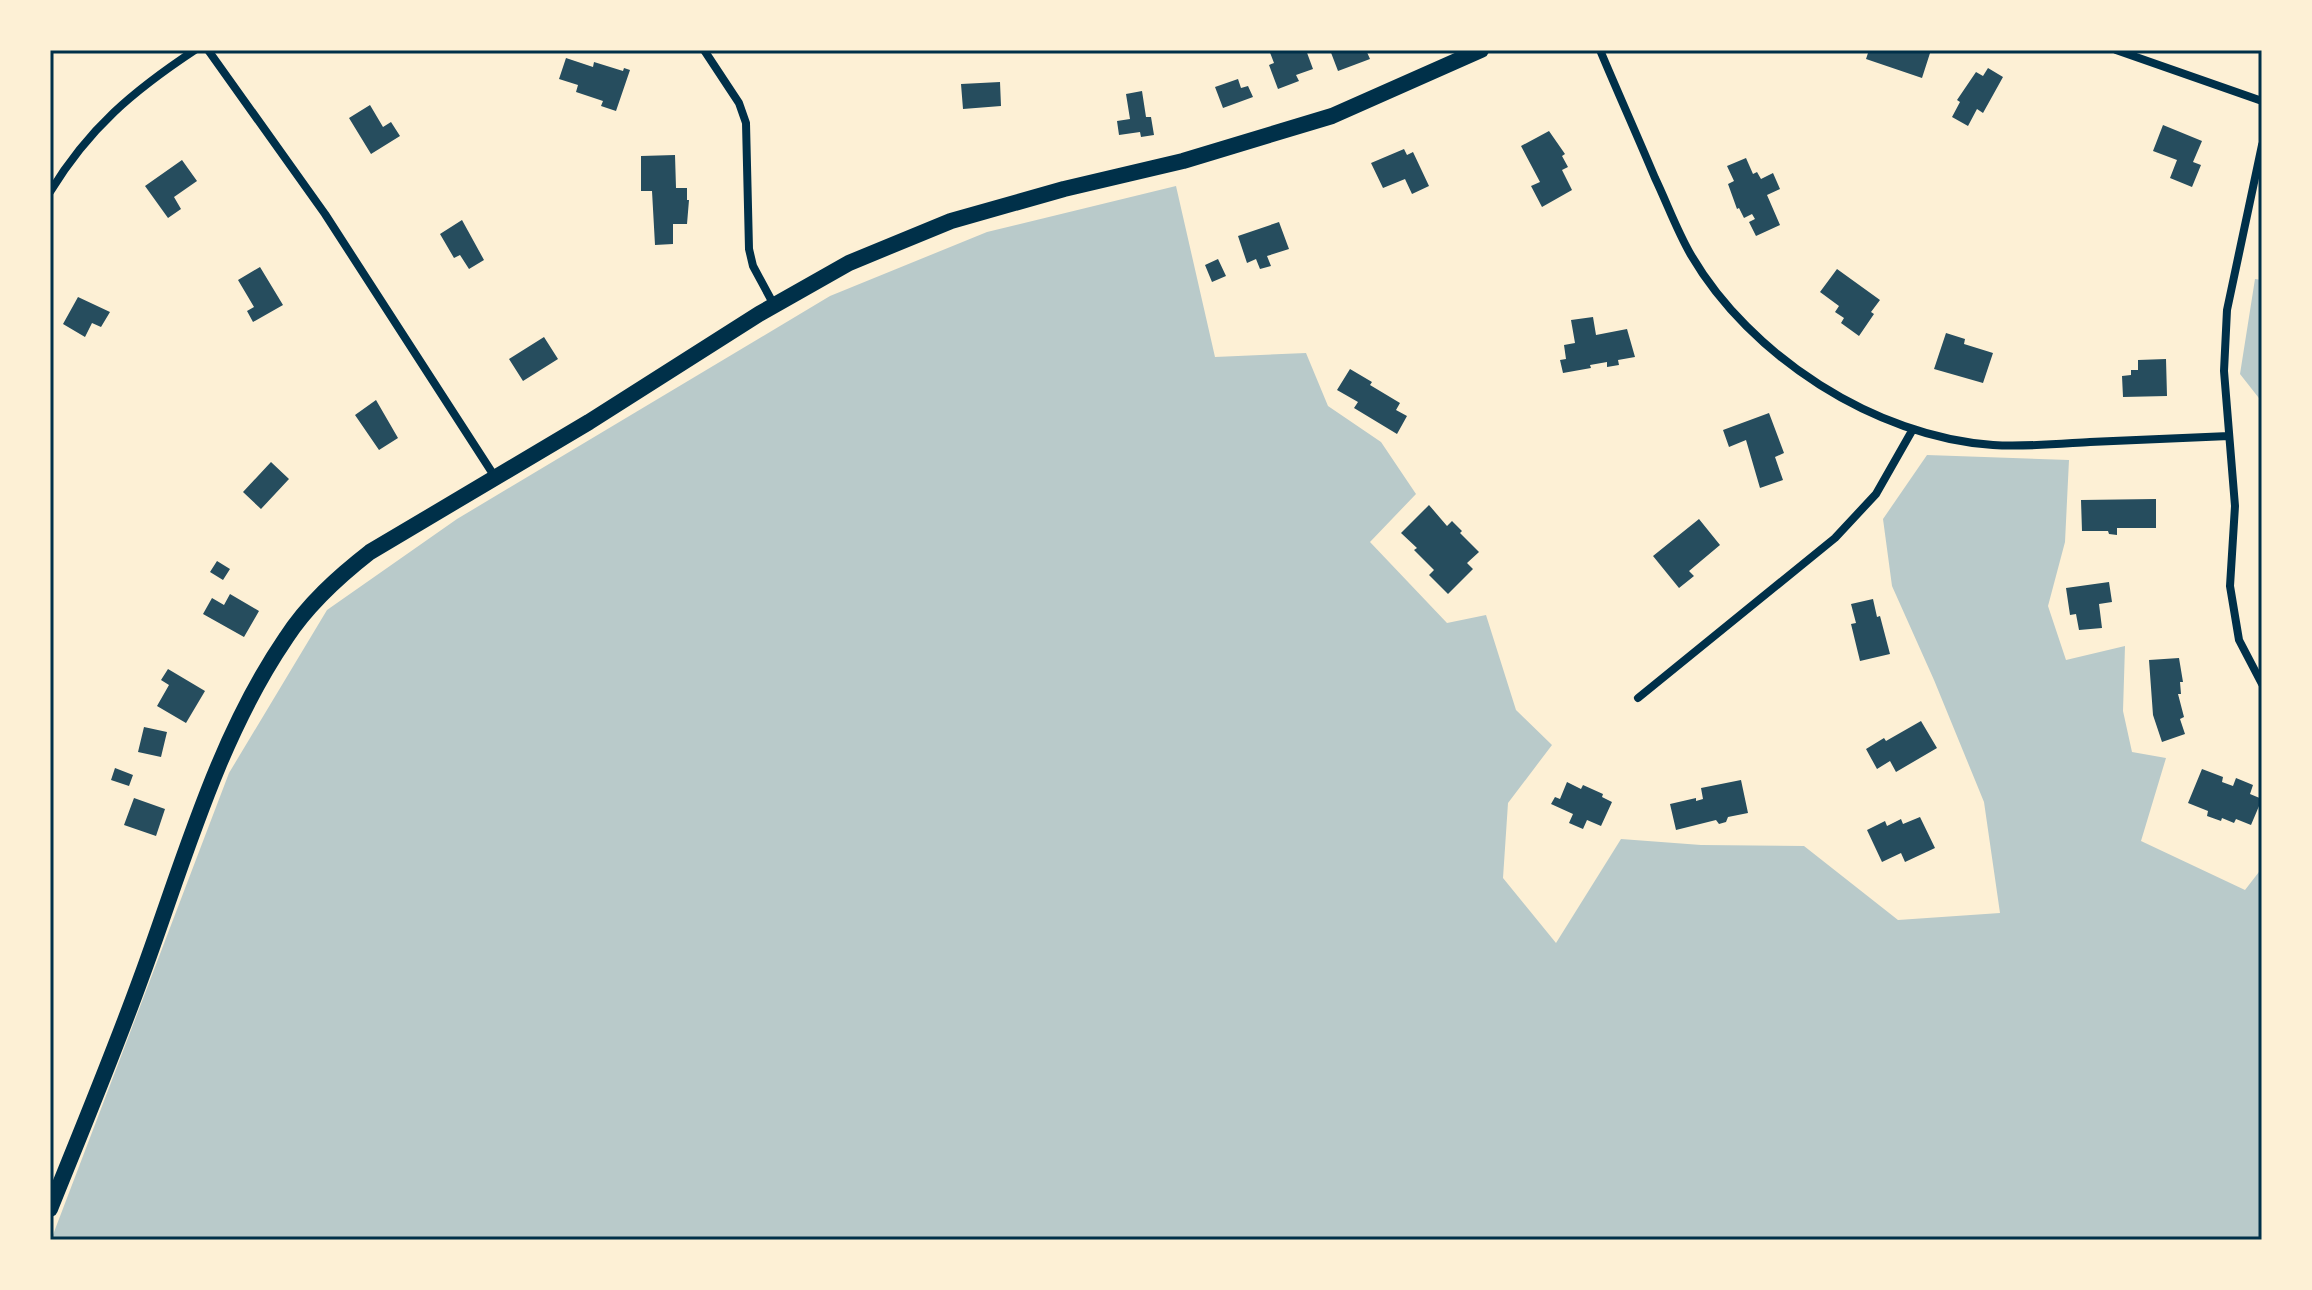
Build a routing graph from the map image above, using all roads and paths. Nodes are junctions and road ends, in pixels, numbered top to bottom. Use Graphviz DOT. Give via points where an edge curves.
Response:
graph roads {
  1 [pos="195,50"];
  2 [pos="208,50"];
  3 [pos="704,50"];
  4 [pos="1481,50"];
  5 [pos="1600,50"];
  6 [pos="2116,50"];
  7 [pos="2262,101"];
  8 [pos="2262,145"];
  9 [pos="50,192"];
  10 [pos="774,305"];
  11 [pos="1913,429"];
  12 [pos="2229,436"];
  13 [pos="496,478"];
  14 [pos="2262,684"];
  15 [pos="1638,698"];
  16 [pos="50,1209"];
  1 -- 9 [label="street" via="101,122"];
  2 -- 13 [label="street" via="325,214"];
  3 -- 10 [label="street" via="746,123 750,254"];
  4 -- 10 [label="main road" via="1332,116 924,231 849,263"];
  5 -- 11 [label="street" via="1684,242 1711,286 1787,362 1850,402"];
  6 -- 7 [label="street"];
  8 -- 12 [label="street" via="2227,310"];
  10 -- 13 [label="main road"];
  11 -- 12 [label="street" via="1990,445"];
  11 -- 15 [label="street" via="1876,494 1835,538"];
  12 -- 14 [label="street" via="2235,506 2230,586 2239,640"];
  13 -- 16 [label="main road" via="370,552 338,577 287,636 265,671 222,759"];
}
